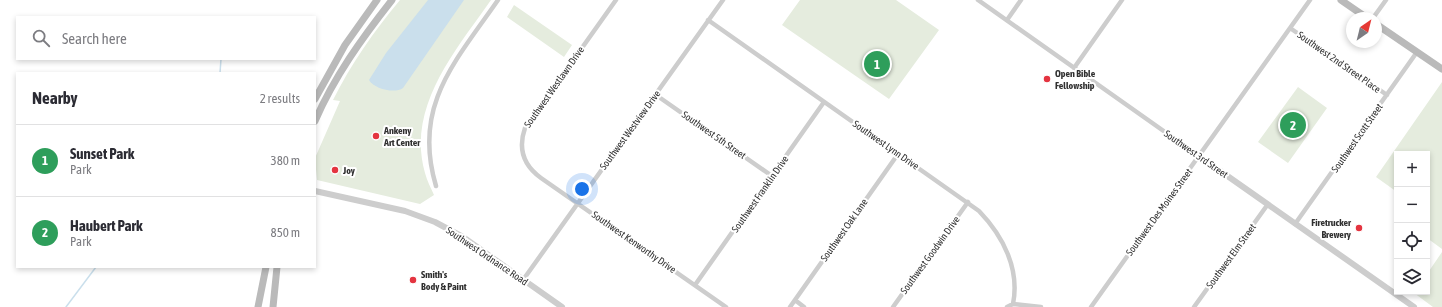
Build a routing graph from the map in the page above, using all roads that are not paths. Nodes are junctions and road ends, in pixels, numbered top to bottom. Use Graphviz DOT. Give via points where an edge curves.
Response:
graph roads {
  1 [pos="377,0"];
  2 [pos="392,0"];
  3 [pos="498,0"];
  4 [pos="616,0"];
  5 [pos="723,0"];
  6 [pos="978,0"];
  7 [pos="1021,0"];
  8 [pos="1122,0"];
  9 [pos="1310,0"];
  10 [pos="1341,0"];
  11 [pos="1386,0"];
  12 [pos="1359,12"];
  13 [pos="1377,12"];
  14 [pos="708,20"];
  15 [pos="1007,20"];
  16 [pos="1290,28"];
  17 [pos="1382,28"];
  18 [pos="1417,52"];
  19 [pos="1074,68"];
  20 [pos="1442,69"];
  21 [pos="656,95"];
  22 [pos="1387,95"];
  23 [pos="316,97"];
  24 [pos="824,102"];
  25 [pos="316,120"];
  26 [pos="898,154"];
  27 [pos="1199,156"];
  28 [pos="772,176"];
  29 [pos="541,178"];
  30 [pos="436,186"];
  31 [pos="316,191"];
  32 [pos="968,202"];
  33 [pos="578,204"];
  34 [pos="1268,204"];
  35 [pos="1296,224"];
  36 [pos="266,268"];
  37 [pos="277,268"];
  38 [pos="523,280"];
  39 [pos="695,285"];
  40 [pos="795,300"];
  41 [pos="1013,304"];
  42 [pos="258,307"];
  43 [pos="273,307"];
  44 [pos="562,307"];
  45 [pos="726,307"];
  46 [pos="790,307"];
  47 [pos="804,307"];
  48 [pos="893,307"];
  49 [pos="1007,307"];
  50 [pos="1041,307"];
  51 [pos="1091,307"];
  52 [pos="1194,307"];
  53 [pos="1414,307"];
  1 -- 23 [label="main road" via="346,45"];
  2 -- 25 [label="main road" via="353,52"];
  3 -- 30 [label="street" via="450,70 434,103 428,139"];
  4 -- 29 [label="street, Southwest Westlawn Drive" via="525,128 521,144 523,156 529,167"];
  5 -- 14 [label="street, Southwest Westview Drive"];
  6 -- 15 [label="street, Southwest 3rd Street"];
  7 -- 15 [label="street"];
  8 -- 19 [label="street"];
  9 -- 16 [label="street, Southwest Des Moines Street"];
  10 -- 12 [label="main road"];
  11 -- 13 [label="street"];
  14 -- 21 [label="street, Southwest Westview Drive"];
  14 -- 24 [label="street, Southwest Lynn Drive"];
  15 -- 19 [label="street, Southwest 3rd Street"];
  16 -- 22 [label="street, Southwest 2nd Street Place"];
  16 -- 27 [label="street, Southwest Des Moines Street"];
  17 -- 18 [label="main road"];
  18 -- 20 [label="main road"];
  18 -- 22 [label="street, Southwest Scott Street"];
  19 -- 27 [label="street, Southwest 3rd Street"];
  21 -- 28 [label="street, Southwest 5th Street"];
  21 -- 33 [label="street, Southwest Westview Drive"];
  22 -- 35 [label="street, Southwest Scott Street"];
  24 -- 26 [label="street, Southwest Lynn Drive"];
  24 -- 28 [label="street, Southwest Franklin Drive"];
  26 -- 32 [label="street, Southwest Lynn Drive"];
  26 -- 40 [label="street, Southwest Oak Lane"];
  27 -- 34 [label="street, Southwest 3rd Street"];
  27 -- 51 [label="street, Southwest Des Moines Street"];
  28 -- 39 [label="street, Southwest Franklin Drive"];
  29 -- 33 [label="street, Southwest Kenworthy Drive"];
  31 -- 38 [label="street, Southwest Ordnance Road" via="405,212 435,222 463,237"];
  32 -- 41 [label="street, Southwest Lynn Drive" via="988,220 1003,242 1013,270"];
  32 -- 48 [label="street, Southwest Goodwin Drive"];
  33 -- 38 [label="street, Southwest Westview Drive"];
  33 -- 39 [label="street, Southwest Kenworthy Drive"];
  34 -- 35 [label="street, Southwest 3rd Street"];
  34 -- 52 [label="street, Southwest Elm Street"];
  35 -- 53 [label="street, Southwest 3rd Street"];
  36 -- 42 [label="main road"];
  37 -- 43 [label="main road"];
  38 -- 44 [label="street, Southwest Ordnance Road"];
  39 -- 45 [label="street, Southwest Kenworthy Drive"];
  40 -- 46 [label="street, Southwest Oak Lane"];
  40 -- 47 [label="street"];
  41 -- 49 [label="street"];
  41 -- 50 [label="street"];
}
